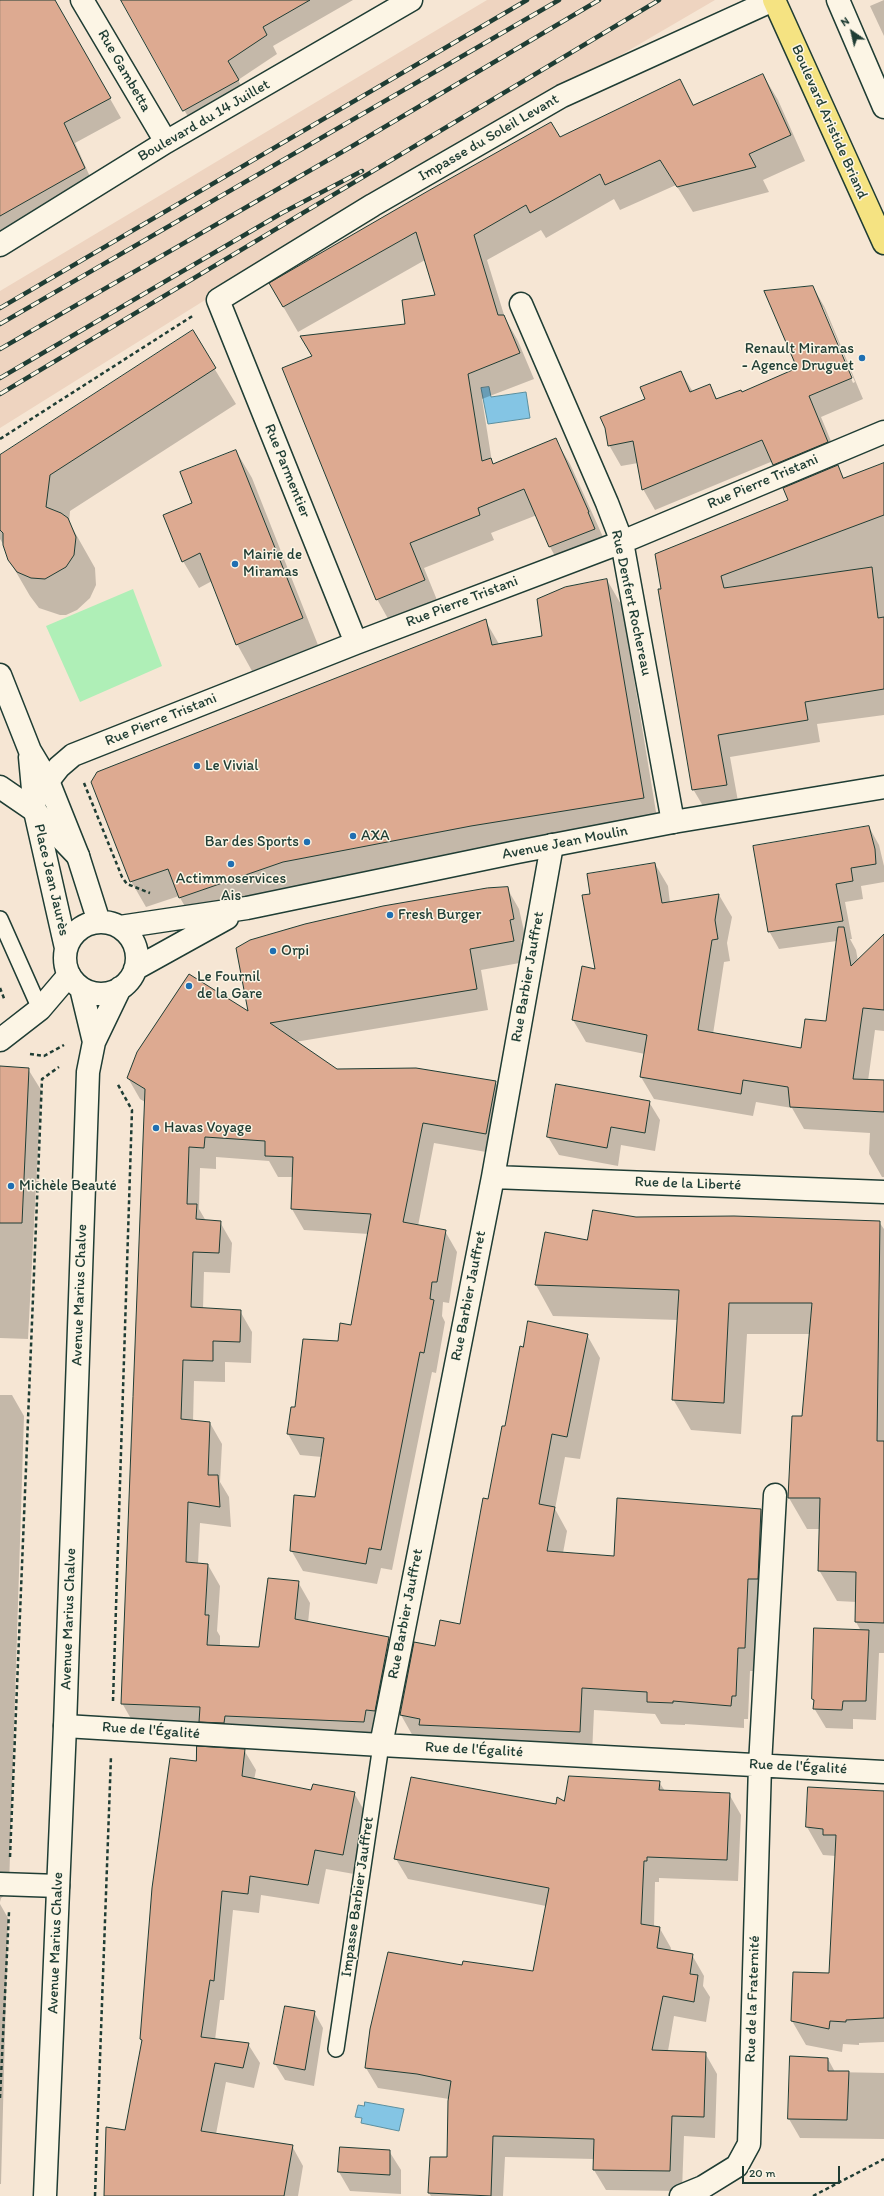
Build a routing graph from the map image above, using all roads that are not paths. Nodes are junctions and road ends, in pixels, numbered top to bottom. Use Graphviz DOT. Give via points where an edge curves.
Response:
graph roads {
  1 [pos="82,0"];
  2 [pos="411,0"];
  3 [pos="774,0"];
  4 [pos="838,0"];
  5 [pos="884,107"];
  6 [pos="166,142"];
  7 [pos="884,243"];
  8 [pos="0,245"];
  9 [pos="218,300"];
  10 [pos="521,304"];
  11 [pos="884,432"];
  12 [pos="622,542"];
  13 [pos="356,643"];
  14 [pos="0,674"];
  15 [pos="30,752"];
  16 [pos="48,781"];
  17 [pos="0,787"];
  18 [pos="884,787"];
  19 [pos="35,811"];
  20 [pos="673,822"];
  21 [pos="552,845"];
  22 [pos="78,856"];
  23 [pos="248,908"];
  24 [pos="0,919"];
  25 [pos="99,922"];
  26 [pos="120,928"];
  27 [pos="66,948"];
  28 [pos="135,969"];
  29 [pos="75,982"];
  30 [pos="120,988"];
  31 [pos="40,1009"];
  32 [pos="2,1039"];
  33 [pos="94,1042"];
  34 [pos="493,1177"];
  35 [pos="884,1192"];
  36 [pos="775,1495"];
  37 [pos="65,1726"];
  38 [pos="380,1746"];
  39 [pos="760,1765"];
  40 [pos="884,1772"];
  41 [pos="0,1884"];
  42 [pos="58,1886"];
  43 [pos="336,2049"];
  44 [pos="45,2196"];
  45 [pos="681,2196"];
  1 -- 6 [label="street, Rue Gambetta"];
  2 -- 6 [label="street, Boulevard du 14 Juillet"];
  3 -- 7 [label="main road, Boulevard Aristide Briand"];
  3 -- 9 [label="street, Impasse du Soleil Levant" via="562,96 373,205"];
  4 -- 5 [label="street"];
  6 -- 8 [label="street, Boulevard du 14 Juillet"];
  9 -- 13 [label="street, Rue Parmentier"];
  10 -- 12 [label="street, Rue Denfert Rochereau"];
  11 -- 12 [label="street, Rue Pierre Tristani"];
  12 -- 13 [label="street, Rue Pierre Tristani"];
  12 -- 20 [label="street, Rue Denfert Rochereau"];
  13 -- 16 [label="street, Rue Pierre Tristani" via="73,755 59,766"];
  14 -- 15 [label="street"];
  15 -- 16 [label="street, Place Jean Jaurès"];
  15 -- 19 [label="street, Place Jean Jaurès"];
  16 -- 22 [label="street, Place Jean Jaurès"];
  17 -- 19 [label="street"];
  18 -- 20 [label="street, Avenue Jean Moulin"];
  19 -- 22 [label="street, Place Jean Jaurès"];
  19 -- 27 [label="street, Place Jean Jaurès"];
  20 -- 21 [label="street, Avenue Jean Moulin"];
  21 -- 23 [label="street, Avenue Jean Moulin"];
  21 -- 34 [label="street, Rue Barbier Jauffret"];
  22 -- 25 [label="street, Place Jean Jaurès"];
  23 -- 26 [label="street, Avenue Jean Moulin"];
  23 -- 28 [label="street, Avenue Jean Moulin" via="204,929"];
  24 -- 31 [label="lane"];
  25 -- 26 [label="street" via="110,923"];
  25 -- 27 [label="street" via="88,924 78,930"];
  26 -- 28 [label="street" via="129,935 135,946"];
  27 -- 29 [label="street" via="65,960"];
  28 -- 30 [label="street" via="130,980"];
  29 -- 30 [label="street" via="91,993 111,993"];
  29 -- 31 [label="street"];
  29 -- 33 [label="street, Avenue Marius Chalve"];
  30 -- 33 [label="street, Avenue Marius Chalve"];
  31 -- 32 [label="street"];
  33 -- 37 [label="street, Avenue Marius Chalve" via="88,1072"];
  34 -- 35 [label="street, Rue de la Liberté"];
  34 -- 38 [label="street, Rue Barbier Jauffret"];
  36 -- 39 [label="street, Rue de la Fraternité"];
  37 -- 38 [label="street, Rue de l'Égalité"];
  37 -- 42 [label="street, Avenue Marius Chalve"];
  38 -- 39 [label="street, Rue de l'Égalité"];
  38 -- 43 [label="lane, Impasse Barbier Jauffret"];
  39 -- 40 [label="street, Rue de l'Égalité"];
  39 -- 45 [label="street, Rue de la Fraternité" via="749,2144 737,2166"];
  41 -- 42 [label="street"];
  42 -- 44 [label="street, Avenue Marius Chalve"];
}
